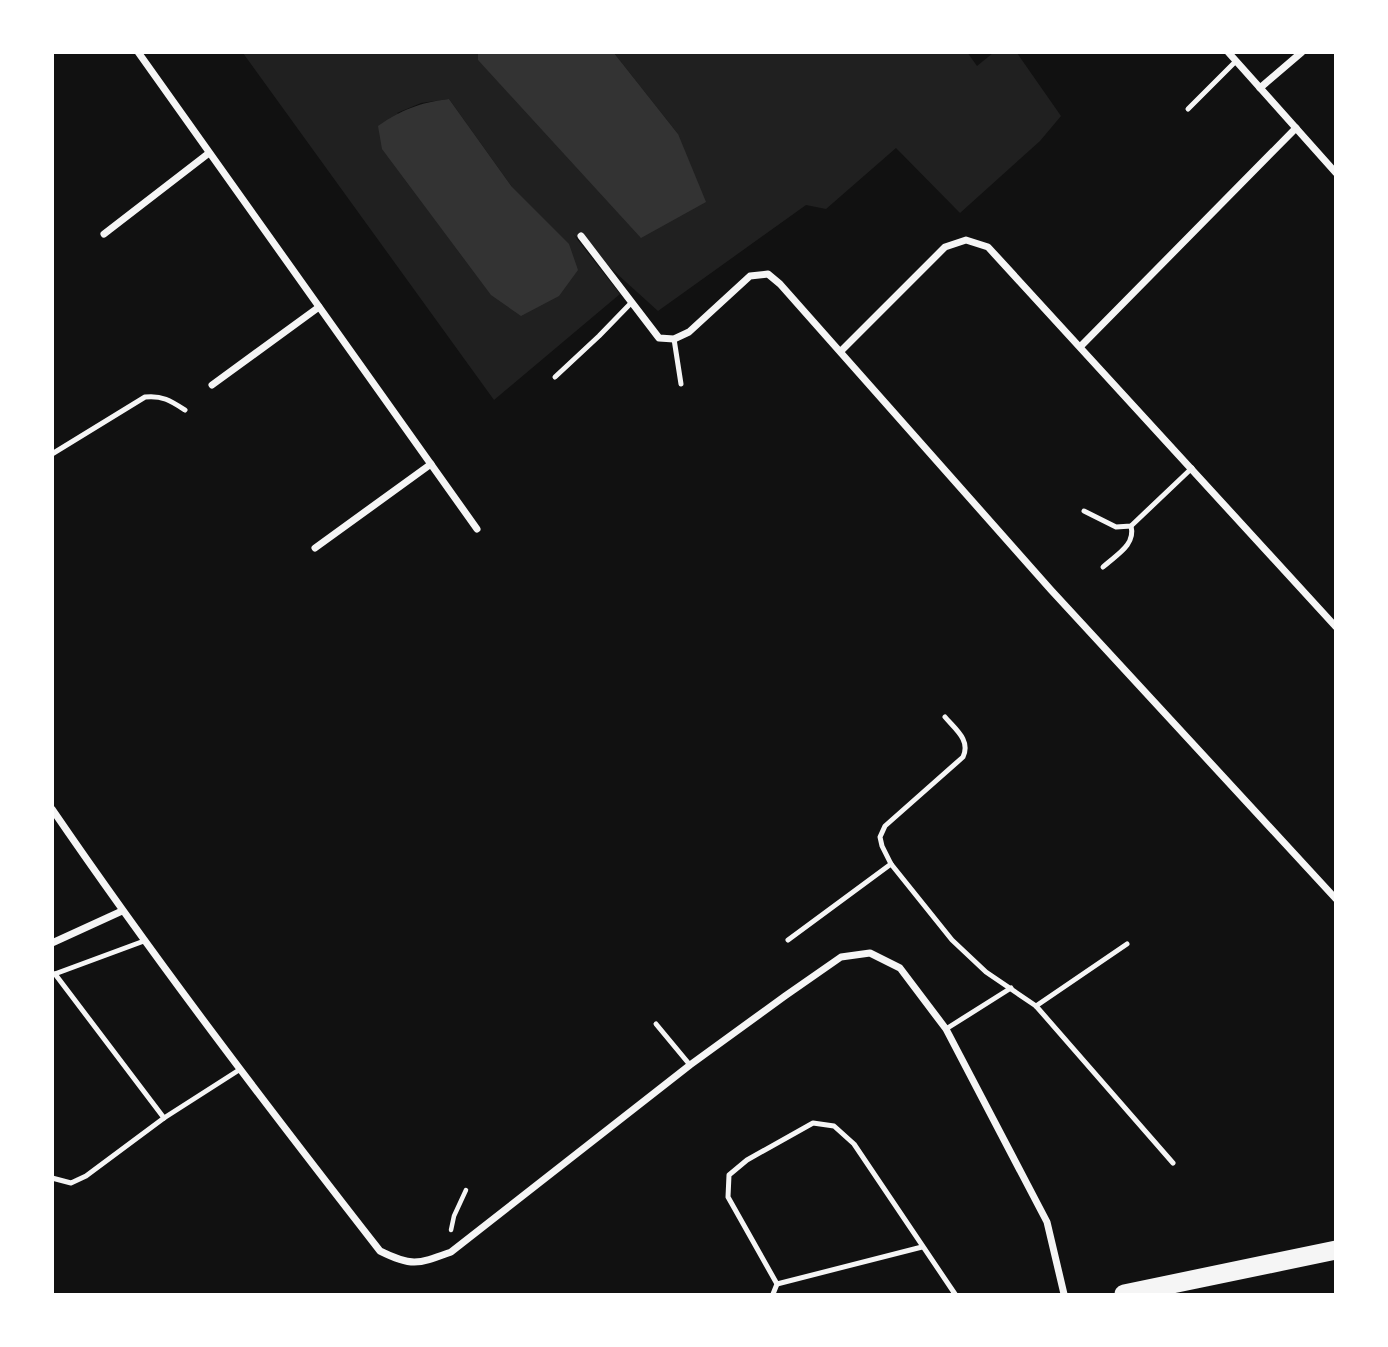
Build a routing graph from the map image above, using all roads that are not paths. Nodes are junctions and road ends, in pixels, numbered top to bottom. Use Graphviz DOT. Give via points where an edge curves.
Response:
graph roads {
  1 [pos="138,52"];
  2 [pos="1228,52"];
  3 [pos="1302,52"];
  4 [pos="1236,61"];
  5 [pos="1260,88"];
  6 [pos="1188,109"];
  7 [pos="1296,128"];
  8 [pos="209,153"];
  9 [pos="1335,173"];
  10 [pos="104,234"];
  11 [pos="581,236"];
  12 [pos="632,302"];
  13 [pos="319,307"];
  14 [pos="674,340"];
  15 [pos="1081,346"];
  16 [pos="841,351"];
  17 [pos="555,377"];
  18 [pos="681,384"];
  19 [pos="212,385"];
  20 [pos="184,410"];
  21 [pos="52,454"];
  22 [pos="431,464"];
  23 [pos="1192,468"];
  24 [pos="1084,511"];
  25 [pos="1131,526"];
  26 [pos="477,529"];
  27 [pos="315,548"];
  28 [pos="1103,567"];
  29 [pos="1335,627"];
  30 [pos="945,717"];
  31 [pos="52,809"];
  32 [pos="891,864"];
  33 [pos="1335,899"];
  34 [pos="122,911"];
  35 [pos="788,940"];
  36 [pos="144,941"];
  37 [pos="52,943"];
  38 [pos="1127,944"];
  39 [pos="54,974"];
  40 [pos="1011,988"];
  41 [pos="1036,1006"];
  42 [pos="656,1024"];
  43 [pos="946,1029"];
  44 [pos="690,1065"];
  45 [pos="239,1070"];
  46 [pos="164,1118"];
  47 [pos="1173,1163"];
  48 [pos="53,1180"];
  49 [pos="922,1247"];
  50 [pos="1335,1250"];
  51 [pos="777,1284"];
  52 [pos="773,1294"];
  53 [pos="955,1294"];
  54 [pos="1064,1294"];
  55 [pos="1124,1294"];
  1 -- 8 [label="street"];
  2 -- 4 [label="street"];
  3 -- 5 [label="street"];
  4 -- 5 [label="street"];
  4 -- 6 [label="lane"];
  5 -- 7 [label="street"];
  7 -- 9 [label="street"];
  7 -- 15 [label="street"];
  8 -- 10 [label="street"];
  8 -- 13 [label="street"];
  11 -- 12 [label="street"];
  12 -- 14 [label="street" via="659,338"];
  12 -- 17 [label="lane"];
  13 -- 19 [label="street"];
  13 -- 22 [label="street"];
  14 -- 16 [label="street" via="689,332 750,276 768,274"];
  14 -- 18 [label="lane"];
  15 -- 16 [label="street" via="988,247 966,240 945,247"];
  15 -- 23 [label="street"];
  16 -- 33 [label="street" via="1051,590"];
  20 -- 21 [label="lane" via="168,399 145,397"];
  22 -- 26 [label="street"];
  22 -- 27 [label="street"];
  23 -- 25 [label="lane"];
  23 -- 29 [label="street"];
  24 -- 25 [label="lane" via="1116,527"];
  25 -- 28 [label="lane" via="1131,542"];
  30 -- 32 [label="lane" via="967,749 885,826 880,837"];
  31 -- 34 [label="street"];
  32 -- 35 [label="lane"];
  32 -- 40 [label="lane" via="952,940"];
  34 -- 36 [label="street"];
  34 -- 37 [label="street"];
  36 -- 39 [label="lane"];
  36 -- 45 [label="street"];
  38 -- 41 [label="lane"];
  39 -- 46 [label="lane"];
  40 -- 41 [label="lane"];
  40 -- 43 [label="lane"];
  41 -- 47 [label="lane"];
  42 -- 44 [label="lane"];
  43 -- 44 [label="street" via="900,968 870,953 841,957"];
  43 -- 54 [label="street" via="1047,1222"];
  44 -- 45 [label="street" via="451,1252 422,1263 400,1261 380,1251"];
  45 -- 46 [label="lane"];
  46 -- 48 [label="lane" via="86,1176 71,1183"];
  49 -- 51 [label="lane"];
  49 -- 51 [label="lane" via="853,1144 834,1126 813,1123 729,1175 728,1197"];
  49 -- 53 [label="lane"];
  50 -- 55 [label="highway"];
  51 -- 52 [label="lane"];
}
